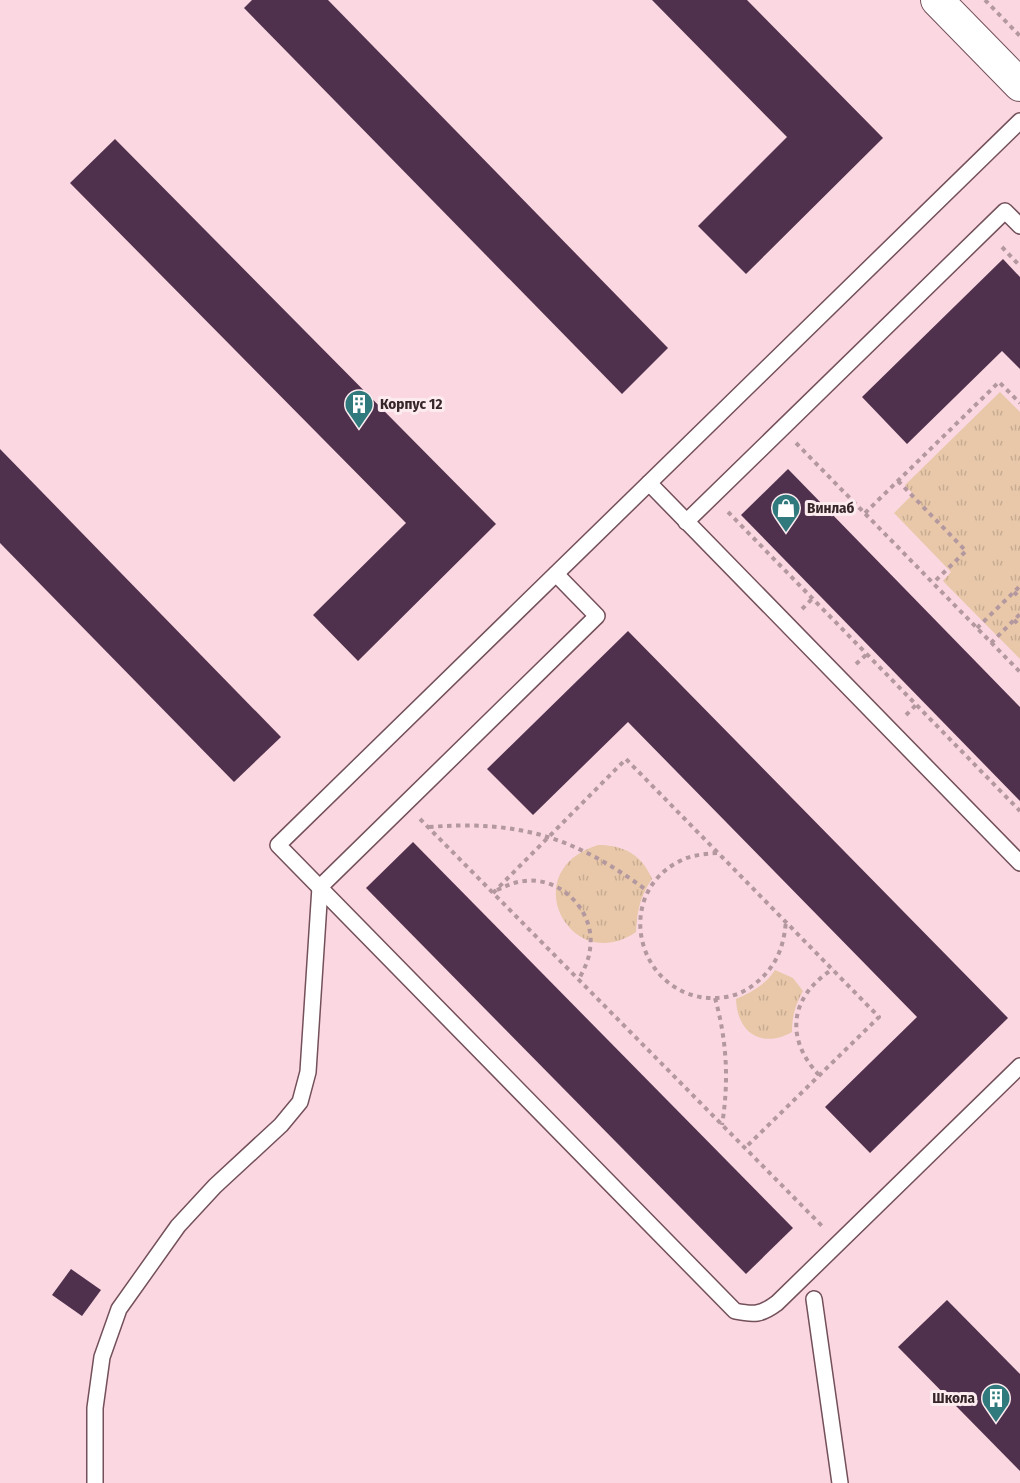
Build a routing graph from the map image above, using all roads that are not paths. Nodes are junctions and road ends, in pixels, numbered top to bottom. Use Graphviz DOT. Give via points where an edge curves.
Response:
graph roads {
  1 [pos="937,0"];
  2 [pos="1020,85"];
  3 [pos="1020,121"];
  4 [pos="1020,226"];
  5 [pos="649,483"];
  6 [pos="687,522"];
  7 [pos="556,573"];
  8 [pos="1020,863"];
  9 [pos="320,887"];
  10 [pos="1020,1066"];
  11 [pos="814,1299"];
  12 [pos="94,1483"];
  13 [pos="840,1483"];
  1 -- 2 [label="street"];
  3 -- 5 [label="lane"];
  4 -- 6 [label="lane" via="1005,211"];
  5 -- 6 [label="lane"];
  5 -- 7 [label="lane"];
  6 -- 8 [label="lane"];
  7 -- 9 [label="lane" via="597,616"];
  7 -- 9 [label="lane" via="278,845"];
  9 -- 10 [label="lane" via="735,1311 765,1312 777,1303"];
  9 -- 12 [label="lane" via="308,1072 300,1102 178,1226 118,1309 102,1357 95,1408"];
  11 -- 13 [label="lane"];
}
